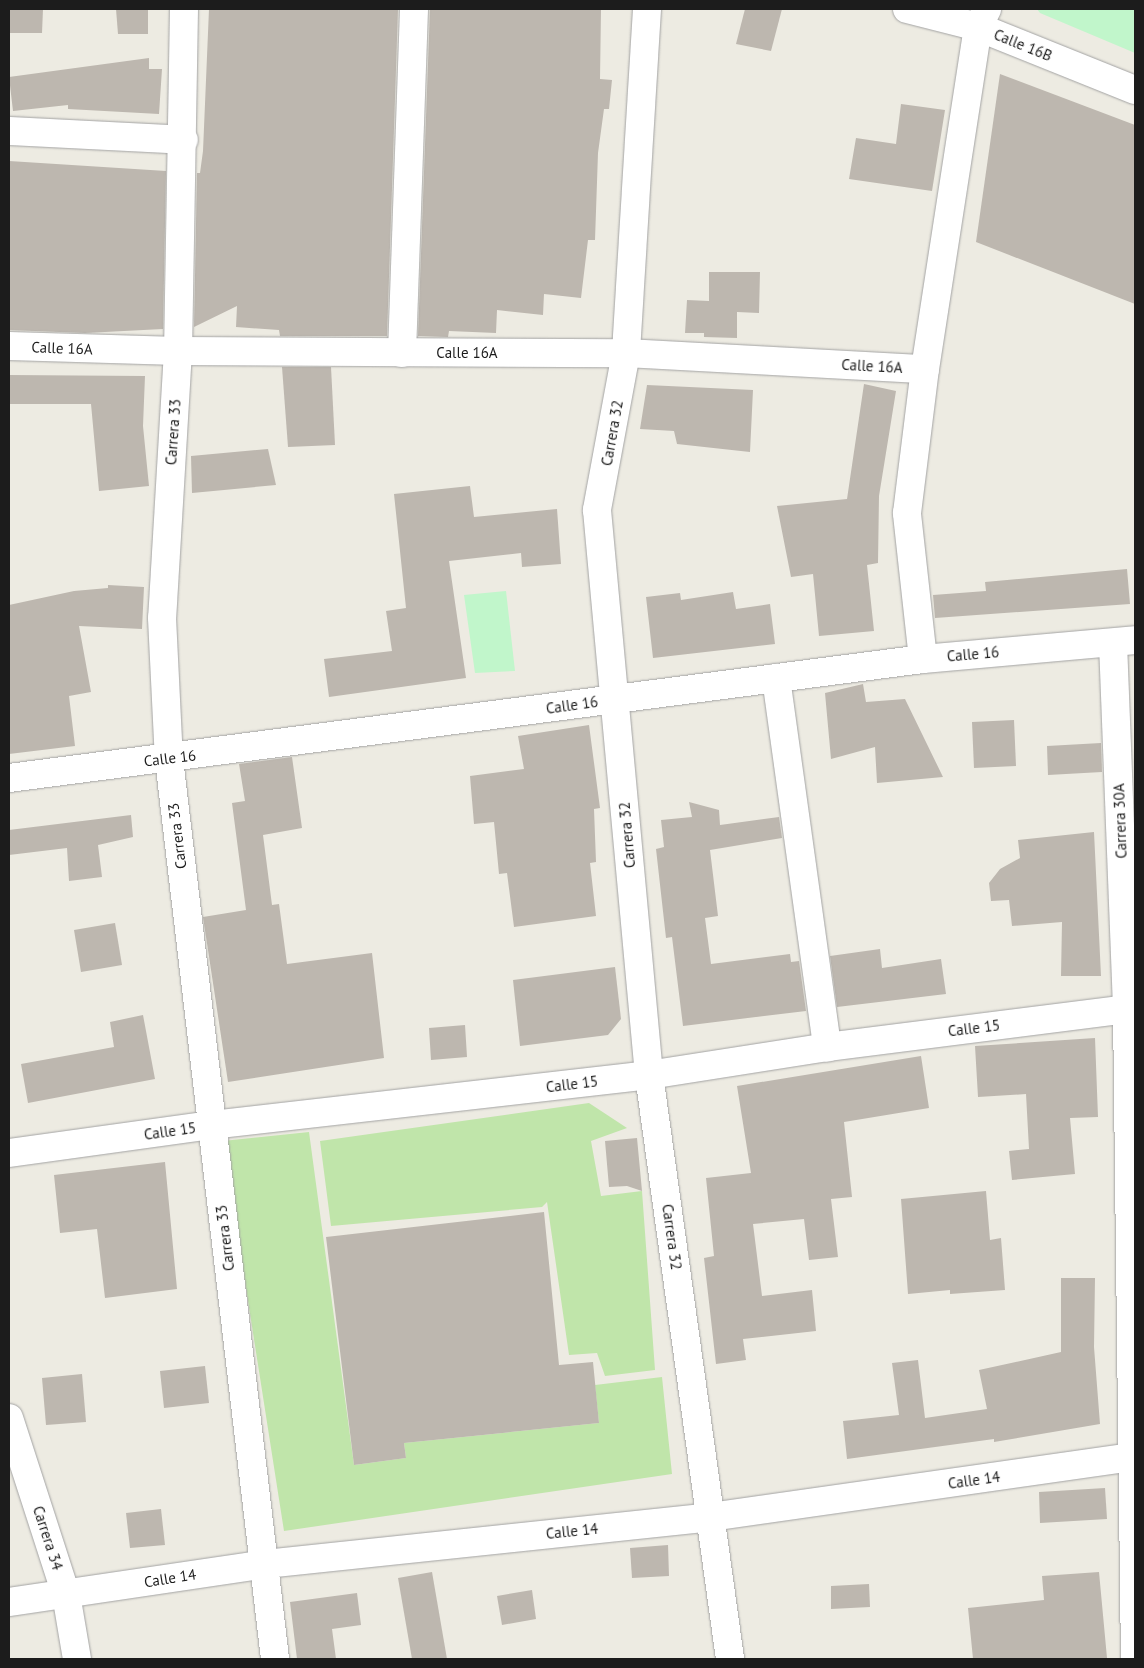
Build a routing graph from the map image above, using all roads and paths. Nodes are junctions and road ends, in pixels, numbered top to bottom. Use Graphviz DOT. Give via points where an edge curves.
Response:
graph roads {
  1 [pos="184,9"];
  2 [pos="414,9"];
  3 [pos="647,9"];
  4 [pos="907,9"];
  5 [pos="983,18"];
  6 [pos="1135,90"];
  7 [pos="9,131"];
  8 [pos="184,140"];
  9 [pos="9,346"];
  10 [pos="178,351"];
  11 [pos="402,353"];
  12 [pos="626,353"];
  13 [pos="926,369"];
  14 [pos="1124,642"];
  15 [pos="923,659"];
  16 [pos="776,678"];
  17 [pos="614,700"];
  18 [pos="168,759"];
  19 [pos="9,778"];
  20 [pos="1131,1008"];
  21 [pos="827,1047"];
  22 [pos="650,1075"];
  23 [pos="1132,1109"];
  24 [pos="211,1126"];
  25 [pos="9,1153"];
  26 [pos="9,1418"];
  27 [pos="1133,1457"];
  28 [pos="711,1517"];
  29 [pos="265,1564"];
  30 [pos="66,1594"];
  31 [pos="9,1602"];
  32 [pos="77,1659"];
  33 [pos="275,1659"];
  34 [pos="730,1659"];
  35 [pos="1135,1659"];
  1 -- 8 [label="street, Carrera 33"];
  2 -- 11 [label="street"];
  3 -- 12 [label="street, Carrera 32"];
  4 -- 5 [label="street, Calle 16B"];
  5 -- 6 [label="street, Calle 16B"];
  5 -- 13 [label="street"];
  7 -- 8 [label="street"];
  8 -- 10 [label="street, Carrera 33"];
  9 -- 10 [label="street, Calle 16A"];
  10 -- 11 [label="street, Calle 16A"];
  10 -- 18 [label="street, Carrera 33" via="162,618"];
  11 -- 12 [label="street, Calle 16A"];
  12 -- 13 [label="street, Calle 16A"];
  12 -- 17 [label="street, Carrera 32" via="597,510"];
  13 -- 15 [label="street" via="907,513"];
  14 -- 15 [label="street, Calle 16"];
  14 -- 20 [label="street, Carrera 30A"];
  15 -- 16 [label="street, Calle 16"];
  16 -- 17 [label="street, Calle 16"];
  16 -- 21 [label="street"];
  17 -- 18 [label="street, Calle 16"];
  17 -- 22 [label="street, Carrera 32"];
  18 -- 19 [label="street, Calle 16"];
  18 -- 24 [label="street, Carrera 33"];
  20 -- 21 [label="street, Calle 15"];
  20 -- 23 [label="street, Carrera 30A"];
  21 -- 22 [label="street, Calle 15"];
  22 -- 24 [label="street, Calle 15"];
  22 -- 28 [label="street, Carrera 32"];
  23 -- 27 [label="street, Carrera 30A"];
  24 -- 25 [label="street, Calle 15"];
  24 -- 29 [label="street, Carrera 33"];
  26 -- 30 [label="street, Carrera 34"];
  27 -- 28 [label="street, Calle 14"];
  27 -- 35 [label="street, Carrera 30A"];
  28 -- 29 [label="street, Calle 14"];
  28 -- 34 [label="street, Carrera 32"];
  29 -- 30 [label="street, Calle 14"];
  29 -- 33 [label="street, Carrera 33"];
  30 -- 31 [label="street, Calle 14"];
  30 -- 32 [label="street, Carrera 34"];
}
